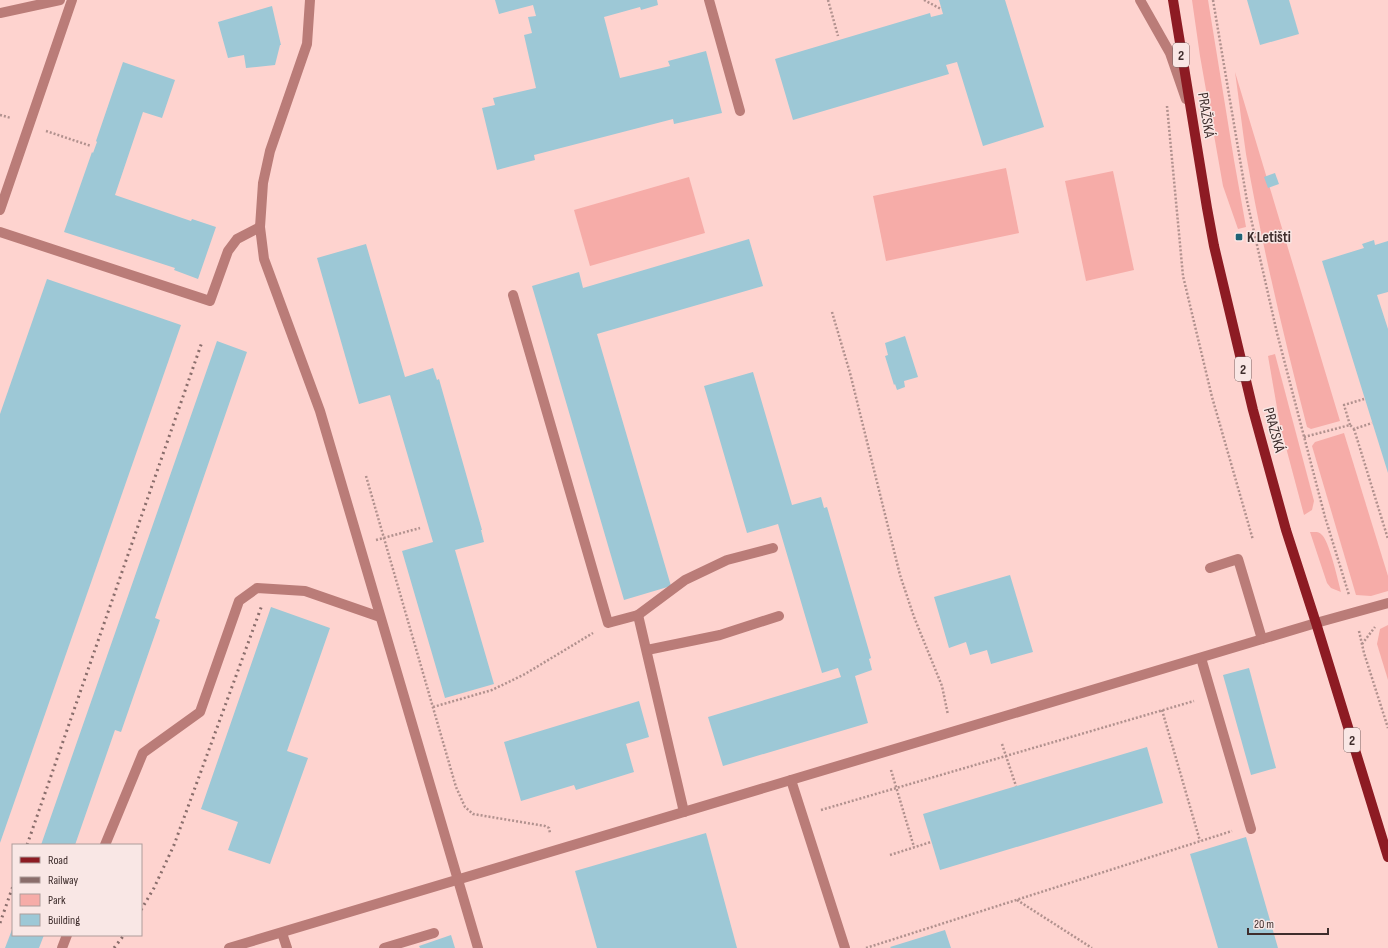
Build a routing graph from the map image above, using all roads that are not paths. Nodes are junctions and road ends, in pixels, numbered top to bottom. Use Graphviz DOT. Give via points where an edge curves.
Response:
graph roads {
  1 [pos="60,0"];
  2 [pos="72,0"];
  3 [pos="310,0"];
  4 [pos="709,0"];
  5 [pos="1140,0"];
  6 [pos="1172,0"];
  7 [pos="0,13"];
  8 [pos="1190,110"];
  9 [pos="740,111"];
  10 [pos="0,210"];
  11 [pos="260,227"];
  12 [pos="0,232"];
  13 [pos="513,295"];
  14 [pos="773,548"];
  15 [pos="1210,568"];
  16 [pos="1388,603"];
  17 [pos="638,615"];
  18 [pos="779,616"];
  19 [pos="380,617"];
  20 [pos="1316,623"];
  21 [pos="1262,639"];
  22 [pos="646,650"];
  23 [pos="1201,658"];
  24 [pos="791,780"];
  25 [pos="684,812"];
  26 [pos="1250,827"];
  27 [pos="105,844"];
  28 [pos="1388,857"];
  29 [pos="458,880"];
  30 [pos="282,933"];
  31 [pos="434,933"];
  32 [pos="67,936"];
  33 [pos="62,948"];
  34 [pos="229,948"];
  35 [pos="287,948"];
  36 [pos="384,948"];
  37 [pos="478,948"];
  38 [pos="845,948"];
  1 -- 7 [label="street"];
  2 -- 10 [label="street"];
  3 -- 11 [label="street" via="307,44 270,151 263,183"];
  4 -- 9 [label="street"];
  5 -- 8 [label="street" via="1170,53"];
  6 -- 8 [label="main road, PRAŽSKÁ / 2"];
  8 -- 20 [label="main road, PRAŽSKÁ / 2" via="1214,246 1253,410 1286,530"];
  11 -- 12 [label="street" via="237,239 228,251 210,301"];
  11 -- 19 [label="street" via="264,259 320,411"];
  13 -- 17 [label="street" via="608,624"];
  14 -- 17 [label="street" via="727,560 685,580"];
  15 -- 21 [label="street" via="1238,559"];
  16 -- 20 [label="street"];
  17 -- 22 [label="street"];
  18 -- 22 [label="street" via="720,634"];
  19 -- 27 [label="street" via="305,591 257,588 239,602 200,712 143,753"];
  19 -- 29 [label="street"];
  20 -- 21 [label="street"];
  20 -- 28 [label="main road, PRAŽSKÁ / 2"];
  21 -- 23 [label="street"];
  22 -- 25 [label="street"];
  23 -- 24 [label="street"];
  23 -- 26 [label="street"];
  24 -- 25 [label="street"];
  24 -- 38 [label="street"];
  25 -- 29 [label="street"];
  29 -- 30 [label="street"];
  29 -- 37 [label="street"];
  30 -- 34 [label="street"];
  30 -- 35 [label="street"];
  31 -- 36 [label="street"];
  32 -- 33 [label="street"];
}
